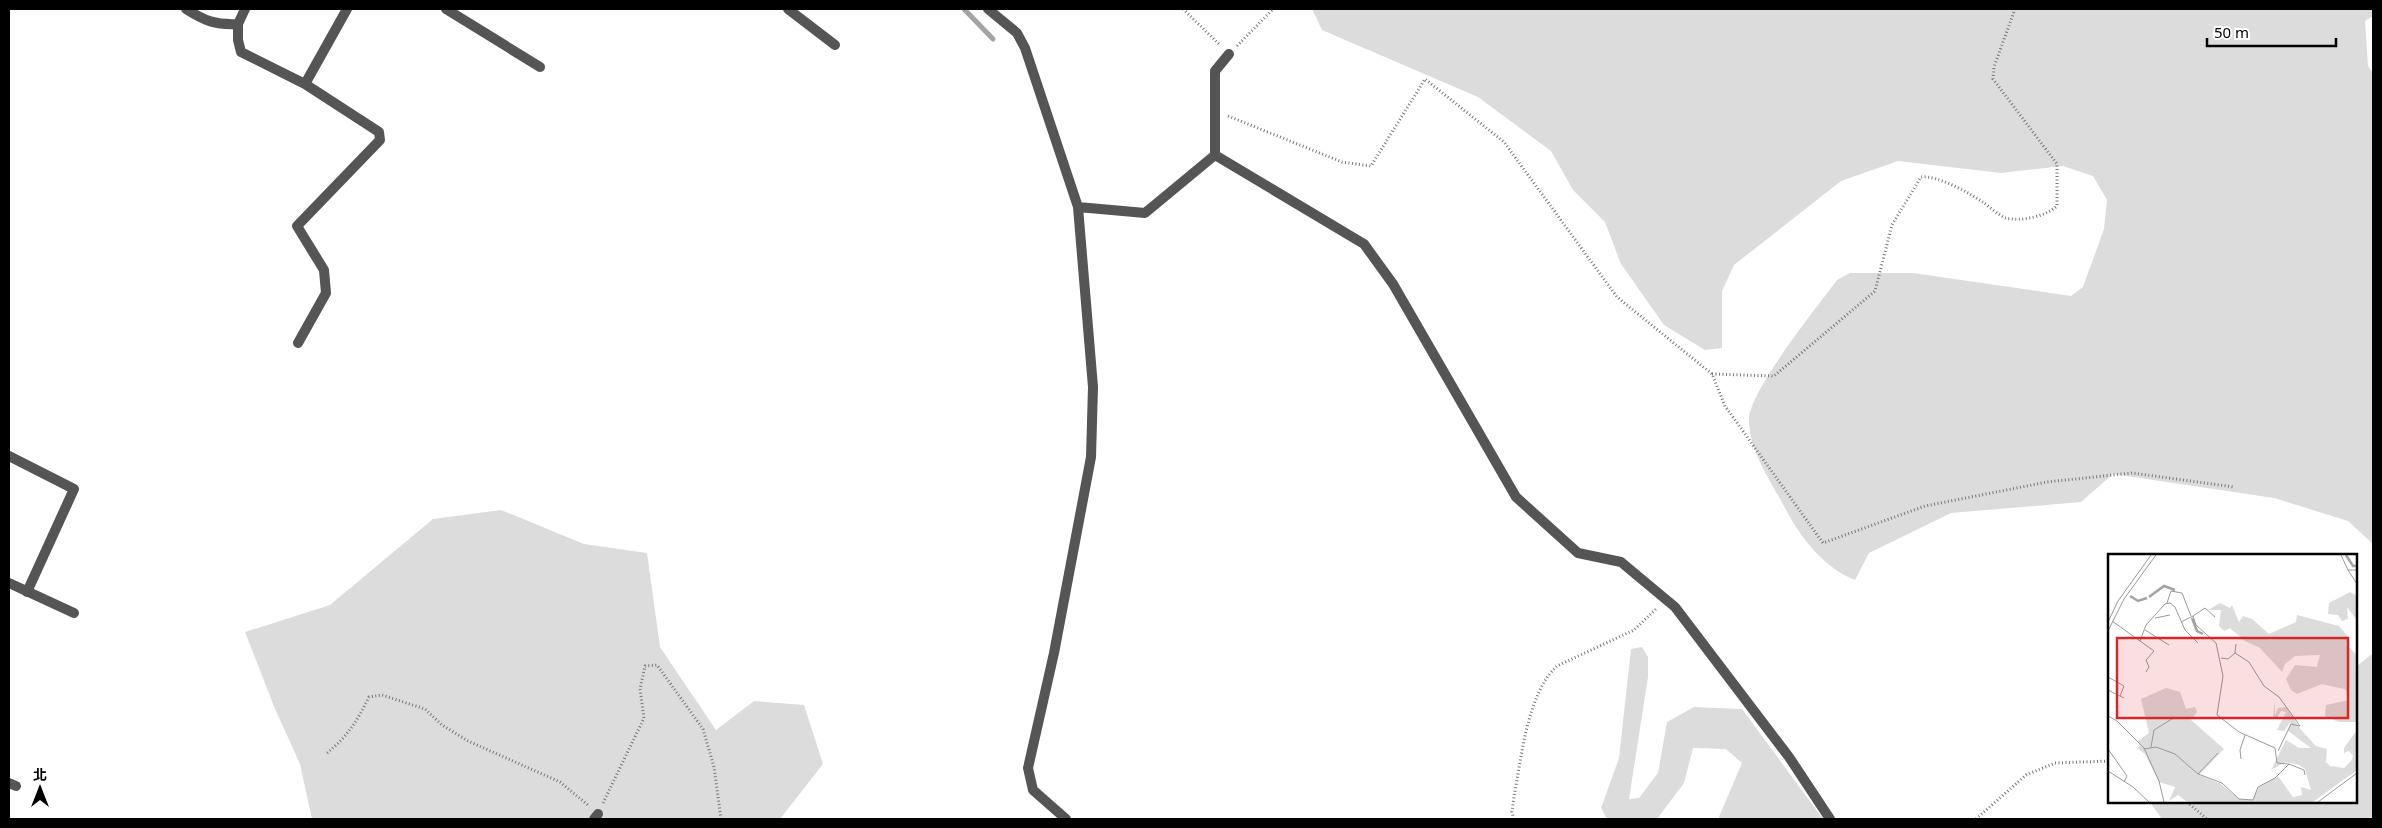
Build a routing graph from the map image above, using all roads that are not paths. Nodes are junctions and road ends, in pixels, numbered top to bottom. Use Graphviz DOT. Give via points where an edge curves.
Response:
graph roads {
  1 [pos="186,9"];
  2 [pos="245,9"];
  3 [pos="347,9"];
  4 [pos="446,9"];
  5 [pos="788,9"];
  6 [pos="988,9"];
  7 [pos="238,24"];
  8 [pos="835,46"];
  9 [pos="1229,54"];
  10 [pos="540,67"];
  11 [pos="305,84"];
  12 [pos="1215,156"];
  13 [pos="1078,207"];
  14 [pos="298,343"];
  15 [pos="9,456"];
  16 [pos="9,583"];
  17 [pos="27,592"];
  18 [pos="74,613"];
  19 [pos="1066,819"];
  20 [pos="1830,819"];
  1 -- 7 [label="street" via="204,21"];
  2 -- 7 [label="street"];
  3 -- 11 [label="street"];
  4 -- 10 [label="street"];
  5 -- 8 [label="street"];
  6 -- 13 [label="street" via="1017,33 1025,48"];
  7 -- 11 [label="street" via="241,52"];
  9 -- 12 [label="street" via="1215,71"];
  11 -- 14 [label="street" via="379,132 380,140 297,226 324,270 326,293"];
  12 -- 13 [label="street" via="1145,212"];
  12 -- 20 [label="street" via="1364,244 1393,284 1516,497 1578,553 1621,562 1675,607 1789,757"];
  13 -- 19 [label="street" via="1093,387 1091,457 1054,653 1028,768 1033,790"];
  15 -- 17 [label="street" via="74,489"];
  16 -- 17 [label="street"];
  17 -- 18 [label="street"];
}
